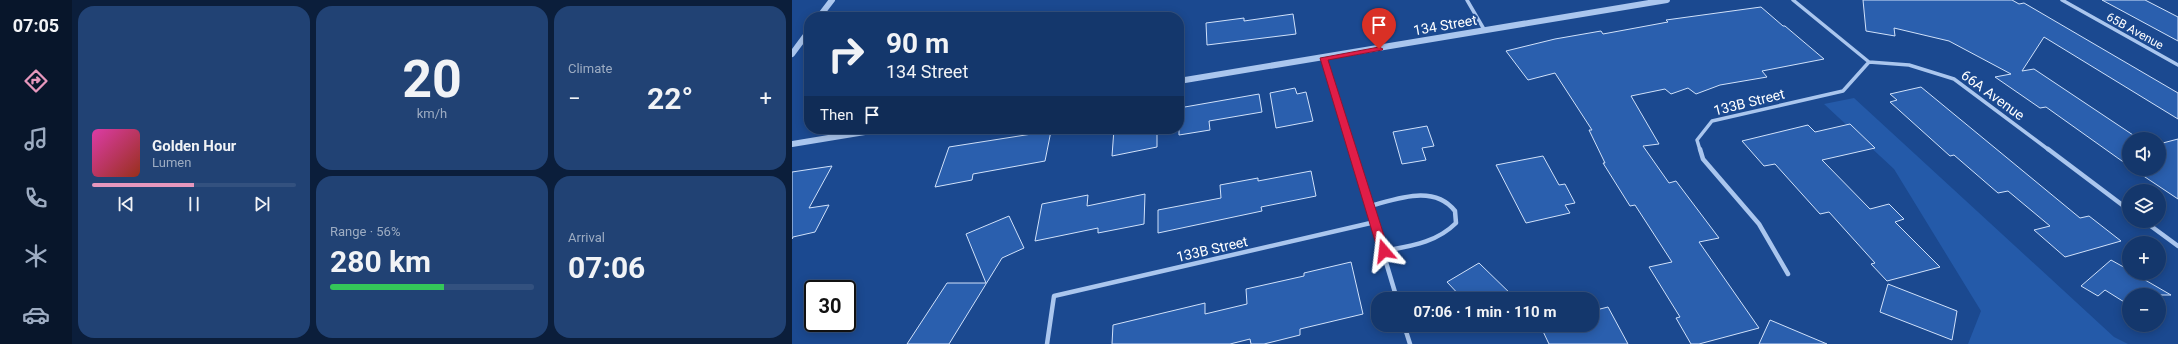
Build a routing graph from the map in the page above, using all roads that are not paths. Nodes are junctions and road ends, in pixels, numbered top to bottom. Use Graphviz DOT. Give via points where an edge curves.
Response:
graph roads {
  1 [pos="832,0"];
  2 [pos="1467,0"];
  3 [pos="1667,0"];
  4 [pos="1793,0"];
  5 [pos="2062,0"];
  6 [pos="823,12"];
  7 [pos="1485,31"];
  8 [pos="804,38"];
  9 [pos="792,54"];
  10 [pos="1324,58"];
  11 [pos="1869,62"];
  12 [pos="2178,65"];
  13 [pos="1184,80"];
  14 [pos="852,134"];
  15 [pos="792,144"];
  16 [pos="2122,205"];
  17 [pos="1370,206"];
  18 [pos="1375,222"];
  19 [pos="2154,228"];
  20 [pos="2178,246"];
  21 [pos="1384,251"];
  22 [pos="1788,274"];
  23 [pos="1395,292"];
  24 [pos="1406,332"];
  25 [pos="1047,344"];
  26 [pos="1410,344"];
  1 -- 6 [label="street"];
  2 -- 7 [label="street"];
  3 -- 7 [label="street, 134 Street"];
  4 -- 11 [label="street"];
  5 -- 12 [label="street, 65B Avenue"];
  7 -- 10 [label="street, 134 Street"];
  8 -- 9 [label="street"];
  10 -- 13 [label="street, 134 Street"];
  10 -- 17 [label="street"];
  11 -- 16 [label="street, 66A Avenue" via="1909,65 1954,79"];
  11 -- 22 [label="street, 133B Street" via="1843,91 1712,121 1697,140 1703,159 1758,224"];
  14 -- 15 [label="street"];
  17 -- 18 [label="street"];
  17 -- 21 [label="street" via="1430,196 1444,200 1455,211 1456,223 1448,233"];
  18 -- 21 [label="street"];
  18 -- 25 [label="street, 133B Street" via="1054,296"];
  19 -- 20 [label="street"];
  21 -- 23 [label="street"];
  24 -- 26 [label="street"];
}
